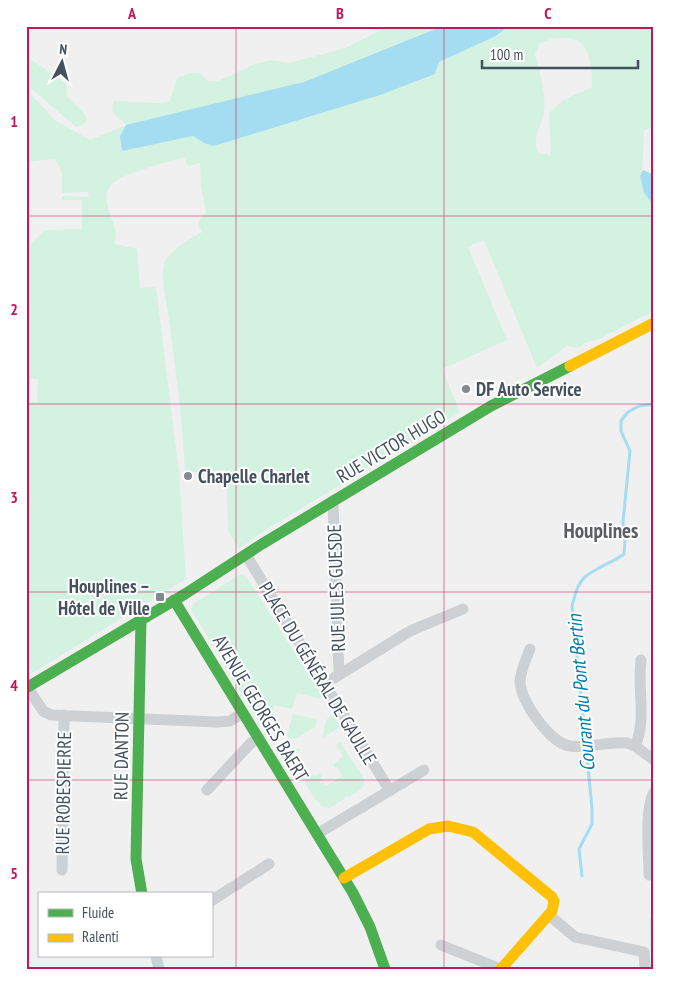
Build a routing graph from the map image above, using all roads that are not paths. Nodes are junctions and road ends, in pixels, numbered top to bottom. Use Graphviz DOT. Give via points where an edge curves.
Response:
graph roads {
  1 [pos="654,323"];
  2 [pos="333,501"];
  3 [pos="246,555"];
  4 [pos="174,600"];
  5 [pos="463,609"];
  6 [pos="141,619"];
  7 [pos="530,649"];
  8 [pos="641,660"];
  9 [pos="340,675"];
  10 [pos="325,684"];
  11 [pos="27,688"];
  12 [pos="243,712"];
  13 [pos="64,715"];
  14 [pos="139,719"];
  15 [pos="259,738"];
  16 [pos="635,746"];
  17 [pos="654,760"];
  18 [pos="424,770"];
  19 [pos="207,790"];
  20 [pos="390,791"];
  21 [pos="654,792"];
  22 [pos="317,834"];
  23 [pos="269,864"];
  24 [pos="62,870"];
  25 [pos="650,875"];
  26 [pos="344,878"];
  27 [pos="142,892"];
  28 [pos="212,900"];
  29 [pos="549,915"];
  30 [pos="441,945"];
  31 [pos="385,969"];
  32 [pos="501,969"];
  33 [pos="645,969"];
  1 -- 2 [label="street, RUE VICTOR HUGO" via="502,399"];
  2 -- 3 [label="street, RUE VICTOR HUGO"];
  2 -- 9 [label="street, RUE JULES GUESDE"];
  3 -- 4 [label="street, RUE VICTOR HUGO"];
  3 -- 10 [label="street, PLACE DU GÉNÉRAL DE GAULLE"];
  4 -- 6 [label="street, RUE VICTOR HUGO"];
  4 -- 12 [label="street, AVENUE GEORGES BAERT"];
  5 -- 9 [label="street" via="410,631"];
  6 -- 11 [label="street, RUE VICTOR HUGO"];
  6 -- 14 [label="street, RUE DANTON"];
  7 -- 16 [label="street" via="520,684 540,724 561,743 577,747 622,742"];
  8 -- 16 [label="street" via="641,730"];
  9 -- 10 [label="street"];
  10 -- 20 [label="street, PLACE DU GÉNÉRAL DE GAULLE"];
  11 -- 13 [label="street" via="43,712"];
  12 -- 14 [label="street" via="224,722"];
  12 -- 15 [label="street, AVENUE GEORGES BAERT"];
  13 -- 14 [label="street"];
  13 -- 24 [label="street, RUE ROBESPIERRE"];
  14 -- 27 [label="street, RUE DANTON" via="136,859"];
  15 -- 19 [label="street"];
  15 -- 22 [label="street, AVENUE GEORGES BAERT"];
  16 -- 17 [label="street"];
  18 -- 20 [label="street"];
  20 -- 22 [label="street"];
  21 -- 25 [label="street" via="648,814"];
  22 -- 26 [label="street, AVENUE GEORGES BAERT"];
  23 -- 28 [label="street"];
  26 -- 29 [label="street" via="423,831 455,826 478,836 552,897 554,904"];
  26 -- 31 [label="street, AVENUE GEORGES BAERT" via="370,927"];
  29 -- 32 [label="street"];
  29 -- 33 [label="street" via="575,937 644,952"];
  30 -- 32 [label="street"];
}
